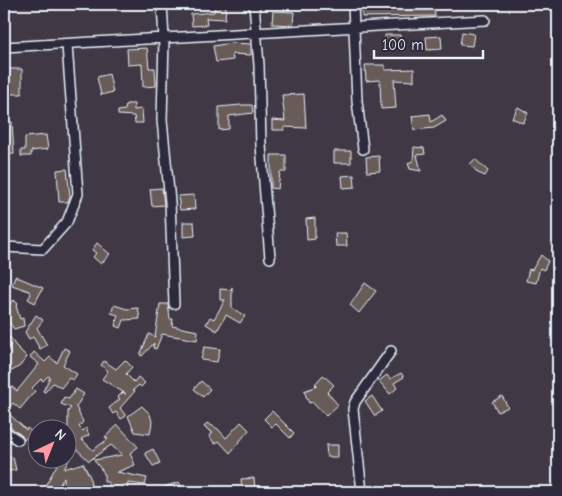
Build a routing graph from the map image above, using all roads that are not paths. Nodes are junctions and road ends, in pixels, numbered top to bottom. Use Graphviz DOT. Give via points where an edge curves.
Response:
graph roads {
  1 [pos="162,4"];
  2 [pos="254,4"];
  3 [pos="353,4"];
  4 [pos="485,20"];
  5 [pos="354,28"];
  6 [pos="255,34"];
  7 [pos="164,39"];
  8 [pos="67,45"];
  9 [pos="4,47"];
  10 [pos="364,149"];
  11 [pos="4,247"];
  12 [pos="270,258"];
  13 [pos="174,304"];
  14 [pos="391,351"];
  15 [pos="4,431"];
  16 [pos="18,440"];
  17 [pos="362,492"];
  1 -- 7 [label="street"];
  2 -- 6 [label="street"];
  3 -- 5 [label="street"];
  4 -- 5 [label="street"];
  5 -- 6 [label="street"];
  5 -- 10 [label="street" via="357,101"];
  6 -- 7 [label="street"];
  6 -- 12 [label="street"];
  7 -- 8 [label="street"];
  7 -- 13 [label="street" via="162,120 170,202"];
  8 -- 9 [label="street"];
  8 -- 11 [label="street" via="78,194 67,222 43,249"];
  14 -- 17 [label="street" via="354,402"];
  15 -- 16 [label="street"];
}
